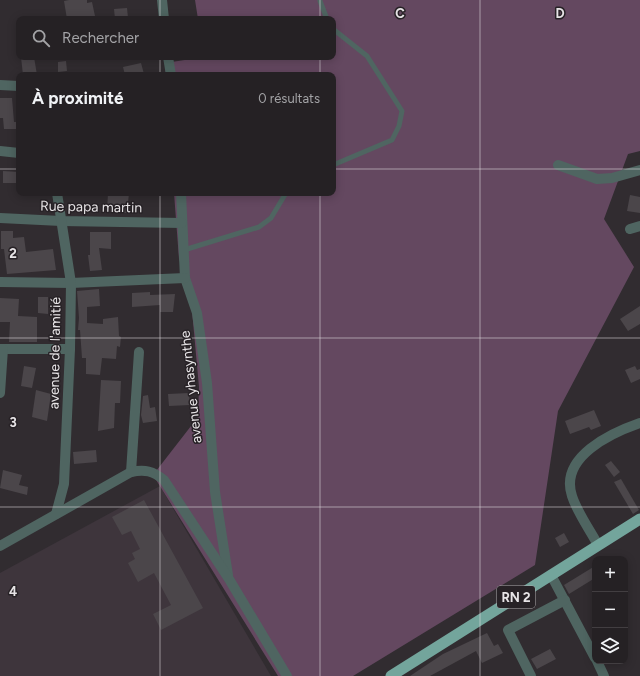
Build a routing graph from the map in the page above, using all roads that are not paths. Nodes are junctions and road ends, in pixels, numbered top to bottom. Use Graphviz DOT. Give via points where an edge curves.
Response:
graph roads {
  1 [pos="162,0"];
  2 [pos="320,0"];
  3 [pos="164,16"];
  4 [pos="326,16"];
  5 [pos="336,31"];
  6 [pos="168,60"];
  7 [pos="170,72"];
  8 [pos="0,85"];
  9 [pos="16,86"];
  10 [pos="0,151"];
  11 [pos="16,153"];
  12 [pos="336,164"];
  13 [pos="558,165"];
  14 [pos="640,170"];
  15 [pos="57,196"];
  16 [pos="180,196"];
  17 [pos="284,196"];
  18 [pos="0,218"];
  19 [pos="61,221"];
  20 [pos="182,223"];
  21 [pos="640,226"];
  22 [pos="630,229"];
  23 [pos="184,250"];
  24 [pos="185,278"];
  25 [pos="0,282"];
  26 [pos="71,283"];
  27 [pos="1,349"];
  28 [pos="70,349"];
  29 [pos="139,352"];
  30 [pos="0,393"];
  31 [pos="640,423"];
  32 [pos="131,472"];
  33 [pos="56,514"];
  34 [pos="640,519"];
  35 [pos="598,545"];
  36 [pos="0,546"];
  37 [pos="551,575"];
  38 [pos="229,579"];
  39 [pos="565,600"];
  40 [pos="592,652"];
  41 [pos="598,664"];
  42 [pos="287,676"];
  43 [pos="391,676"];
  44 [pos="531,676"];
  45 [pos="604,676"];
  1 -- 3 [label="street"];
  2 -- 4 [label="lane"];
  5 -- 12 [label="lane" via="366,56 402,112 392,140"];
  6 -- 7 [label="street"];
  8 -- 9 [label="street"];
  10 -- 11 [label="street"];
  13 -- 14 [label="street" via="597,179 612,178"];
  15 -- 19 [label="street, avenue de l'amitié"];
  16 -- 20 [label="street, avenue yhasynthe"];
  17 -- 23 [label="lane" via="271,218 259,227"];
  18 -- 19 [label="street, Rue papa martin"];
  19 -- 20 [label="street, Rue papa martin"];
  19 -- 26 [label="street, avenue de l'amitié"];
  20 -- 23 [label="street, avenue yhasynthe"];
  21 -- 22 [label="street"];
  23 -- 24 [label="street, avenue yhasynthe"];
  24 -- 26 [label="street"];
  24 -- 38 [label="street, avenue yhasynthe" via="197,313 207,383 215,492"];
  25 -- 26 [label="street"];
  26 -- 28 [label="street, avenue de l'amitié"];
  27 -- 28 [label="street"];
  27 -- 30 [label="street"];
  28 -- 33 [label="street, avenue de l'amitié" via="64,484"];
  29 -- 32 [label="street"];
  31 -- 35 [label="street" via="617,431 596,444 574,468 570,481 572,496"];
  32 -- 33 [label="street"];
  32 -- 38 [label="street" via="152,472 164,480"];
  33 -- 36 [label="street"];
  34 -- 35 [label="highway, RN 2"];
  35 -- 37 [label="highway, RN 2"];
  37 -- 39 [label="street"];
  37 -- 43 [label="highway, RN 2"];
  38 -- 42 [label="street"];
  39 -- 40 [label="street"];
  39 -- 44 [label="street" via="508,630"];
  41 -- 45 [label="street"];
}
